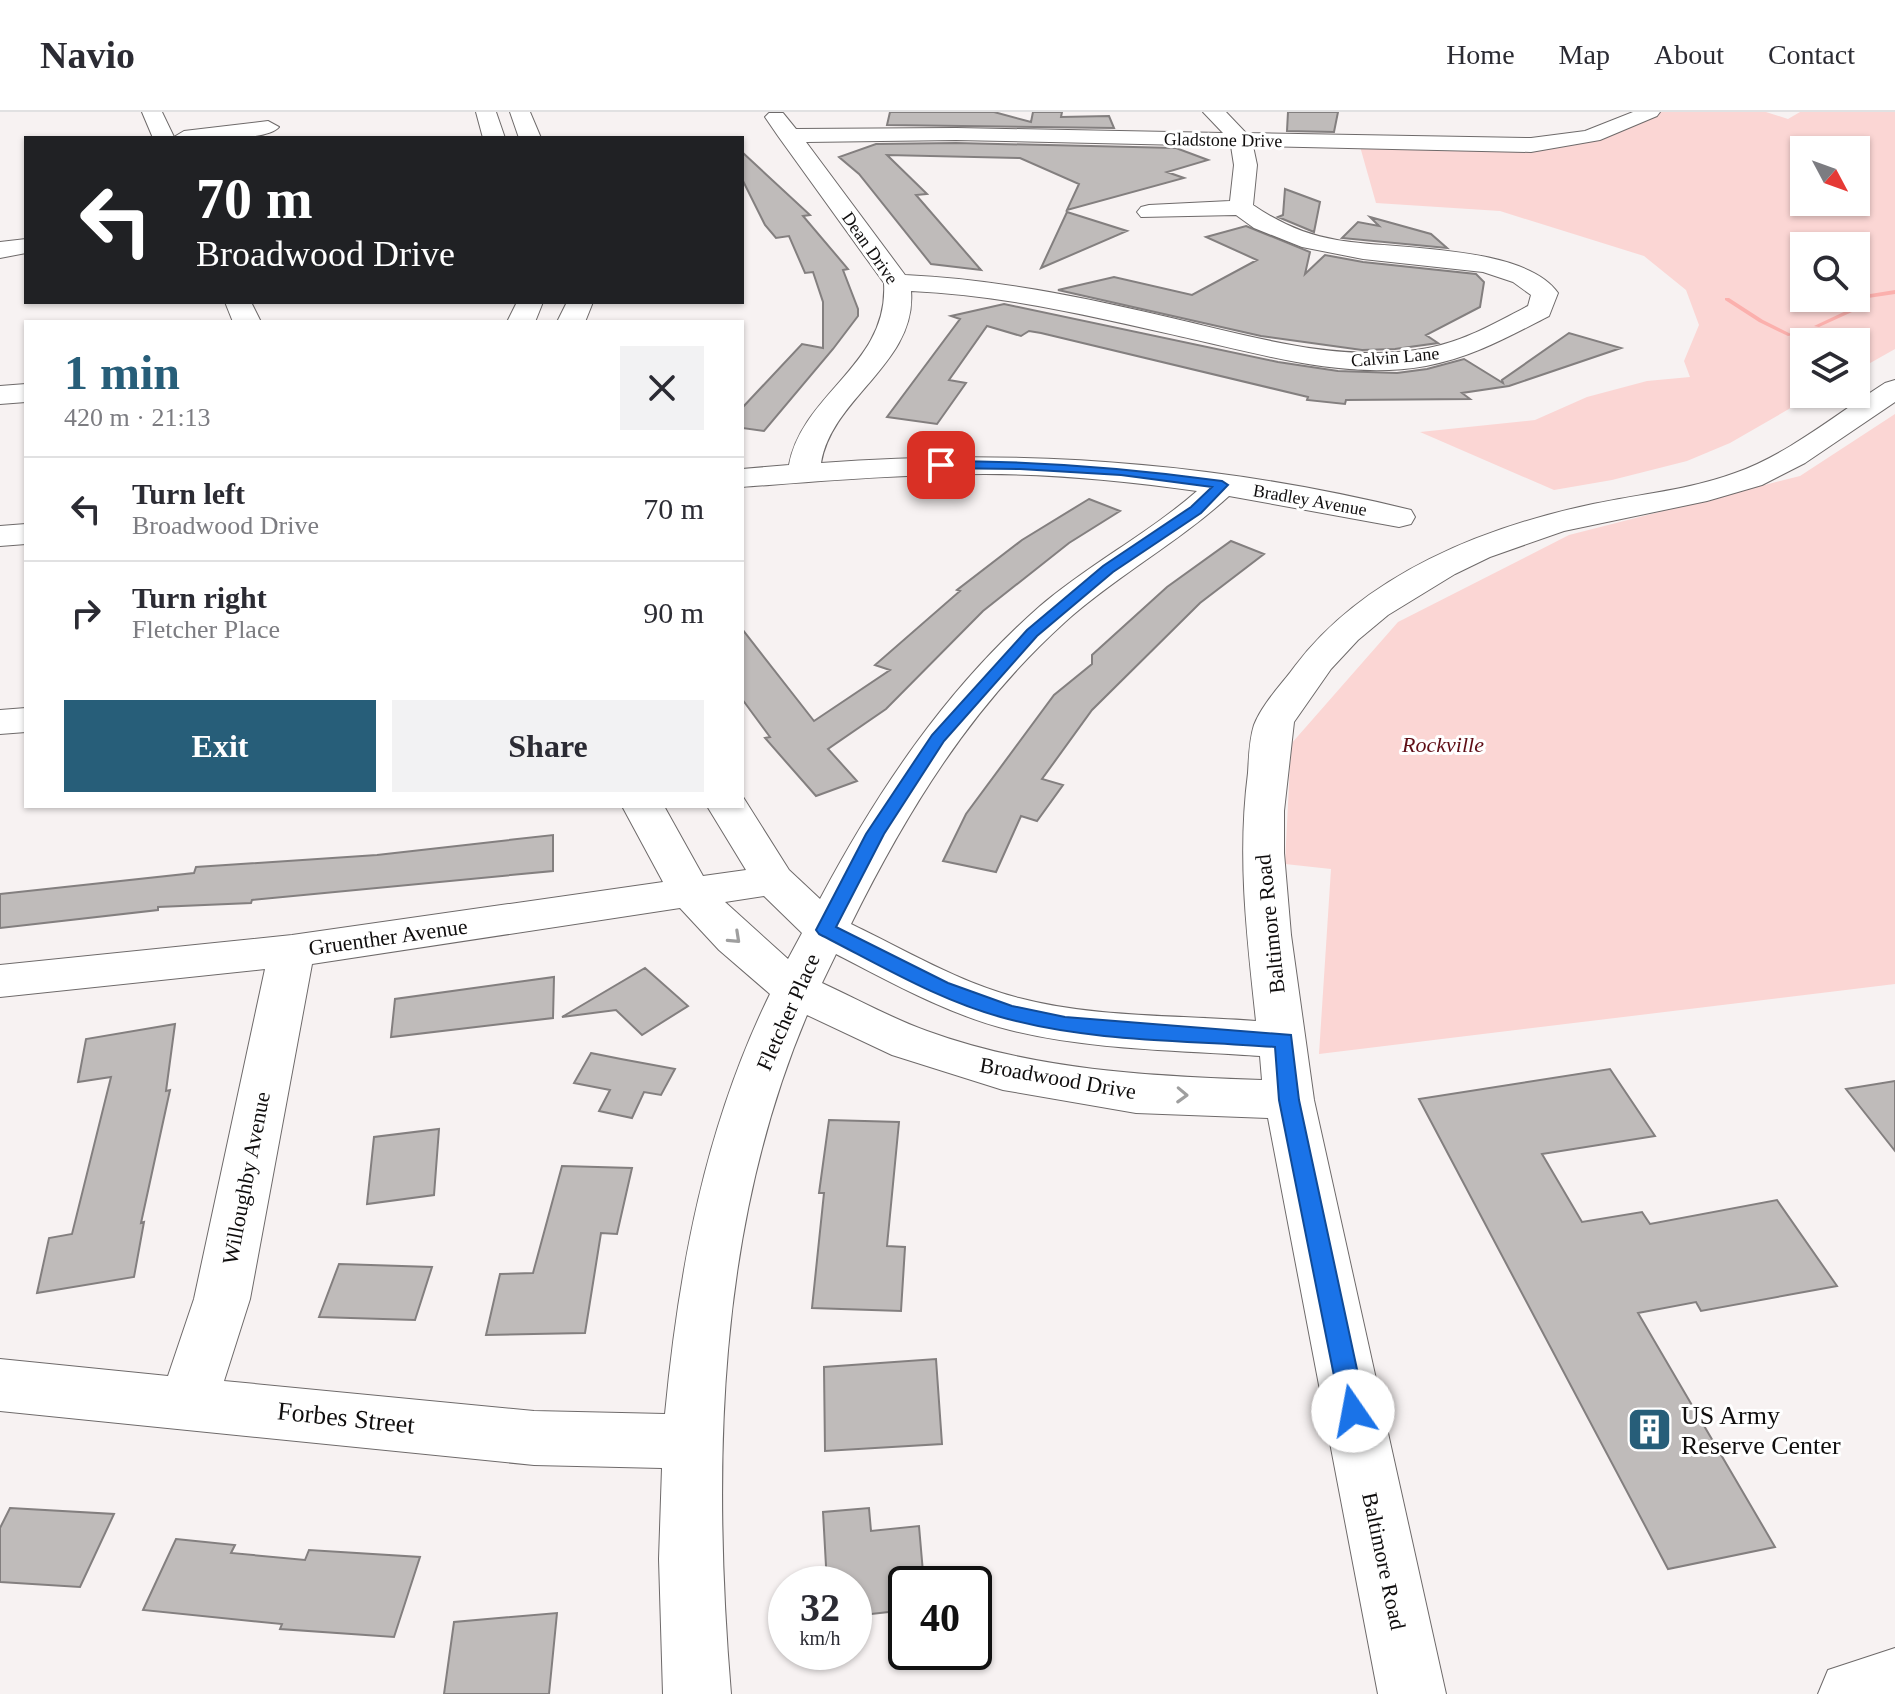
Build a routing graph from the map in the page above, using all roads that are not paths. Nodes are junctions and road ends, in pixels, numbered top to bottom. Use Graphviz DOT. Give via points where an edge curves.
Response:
graph roads {
  1 [pos="152,112"];
  2 [pos="486,112"];
  3 [pos="520,112"];
  4 [pos="772,112"];
  5 [pos="1213,112"];
  6 [pos="1650,112"];
  7 [pos="1494,124"];
  8 [pos="268,127"];
  9 [pos="163,136"];
  10 [pos="199,136"];
  11 [pos="493,136"];
  12 [pos="529,136"];
  13 [pos="789,136"];
  14 [pos="1241,140"];
  15 [pos="1531,145"];
  16 [pos="1241,208"];
  17 [pos="1149,212"];
  18 [pos="24,246"];
  19 [pos="0,250"];
  20 [pos="897,283"];
  21 [pos="1895,389"];
  22 [pos="24,393"];
  23 [pos="0,395"];
  24 [pos="803,474"];
  25 [pos="744,478"];
  26 [pos="1222,485"];
  27 [pos="1399,517"];
  28 [pos="24,534"];
  29 [pos="0,536"];
  30 [pos="24,720"];
  31 [pos="0,722"];
  32 [pos="644,808"];
  33 [pos="729,808"];
  34 [pos="774,880"];
  35 [pos="690,892"];
  36 [pos="825,930"];
  37 [pos="292,951"];
  38 [pos="0,981"];
  39 [pos="794,989"];
  40 [pos="1284,1040"];
  41 [pos="1289,1100"];
  42 [pos="0,1385"];
  43 [pos="188,1402"];
  44 [pos="692,1442"];
  45 [pos="1895,1681"];
  46 [pos="697,1694"];
  47 [pos="1412,1694"];
  48 [pos="1852,1694"];
  1 -- 9 [label="street"];
  2 -- 11 [label="street"];
  3 -- 12 [label="street"];
  4 -- 13 [label="street, Dean Drive"];
  5 -- 14 [label="street"];
  6 -- 15 [label="street, Gladstone Drive" via="1605,134"];
  7 -- 15 [label="street"];
  8 -- 10 [label="street"];
  13 -- 14 [label="street, Gladstone Drive"];
  13 -- 20 [label="street, Dean Drive"];
  14 -- 15 [label="street, Gladstone Drive"];
  14 -- 16 [label="street" via="1247,153"];
  16 -- 17 [label="street"];
  16 -- 20 [label="street, Calvin Lane" via="1298,239 1499,267 1530,279 1545,293 1540,310 1461,350 1341,362 1042,298 947,283"];
  18 -- 19 [label="street"];
  20 -- 24 [label="street, Dean Drive" via="900,296 893,331 809,443"];
  21 -- 40 [label="street, Baltimore Road" via="1765,473 1729,486 1553,523 1472,552 1417,580 1349,629 1309,670 1274,723 1261,814 1262,890"];
  22 -- 23 [label="street"];
  24 -- 25 [label="street, Bradley Avenue"];
  24 -- 26 [label="street, Bradley Avenue" via="915,465 1020,465"];
  26 -- 27 [label="street, Bradley Avenue"];
  26 -- 36 [label="street, Fletcher Place" via="1032,633 938,738 875,834"];
  28 -- 29 [label="street"];
  30 -- 31 [label="street"];
  32 -- 35 [label="street, Broadwood Drive"];
  33 -- 34 [label="street"];
  34 -- 35 [label="street, Gruenther Avenue"];
  34 -- 36 [label="street"];
  35 -- 37 [label="street, Gruenther Avenue"];
  35 -- 39 [label="street, Broadwood Drive, one-way"];
  36 -- 39 [label="street, Fletcher Place"];
  36 -- 40 [label="street" via="942,988 1009,1013 1065,1025"];
  37 -- 38 [label="street, Gruenther Avenue"];
  37 -- 43 [label="street, Willoughby Avenue" via="222,1299"];
  39 -- 41 [label="street, Broadwood Drive, one-way" via="909,1043 1003,1072 1136,1094"];
  39 -- 44 [label="street, Fletcher Place" via="734,1151 711,1266"];
  40 -- 41 [label="street, Baltimore Road"];
  41 -- 47 [label="street, Baltimore Road"];
  42 -- 43 [label="street, Forbes Street"];
  43 -- 44 [label="street, Forbes Street" via="534,1438"];
  44 -- 46 [label="street, Fletcher Place"];
  45 -- 48 [label="street"];
}
